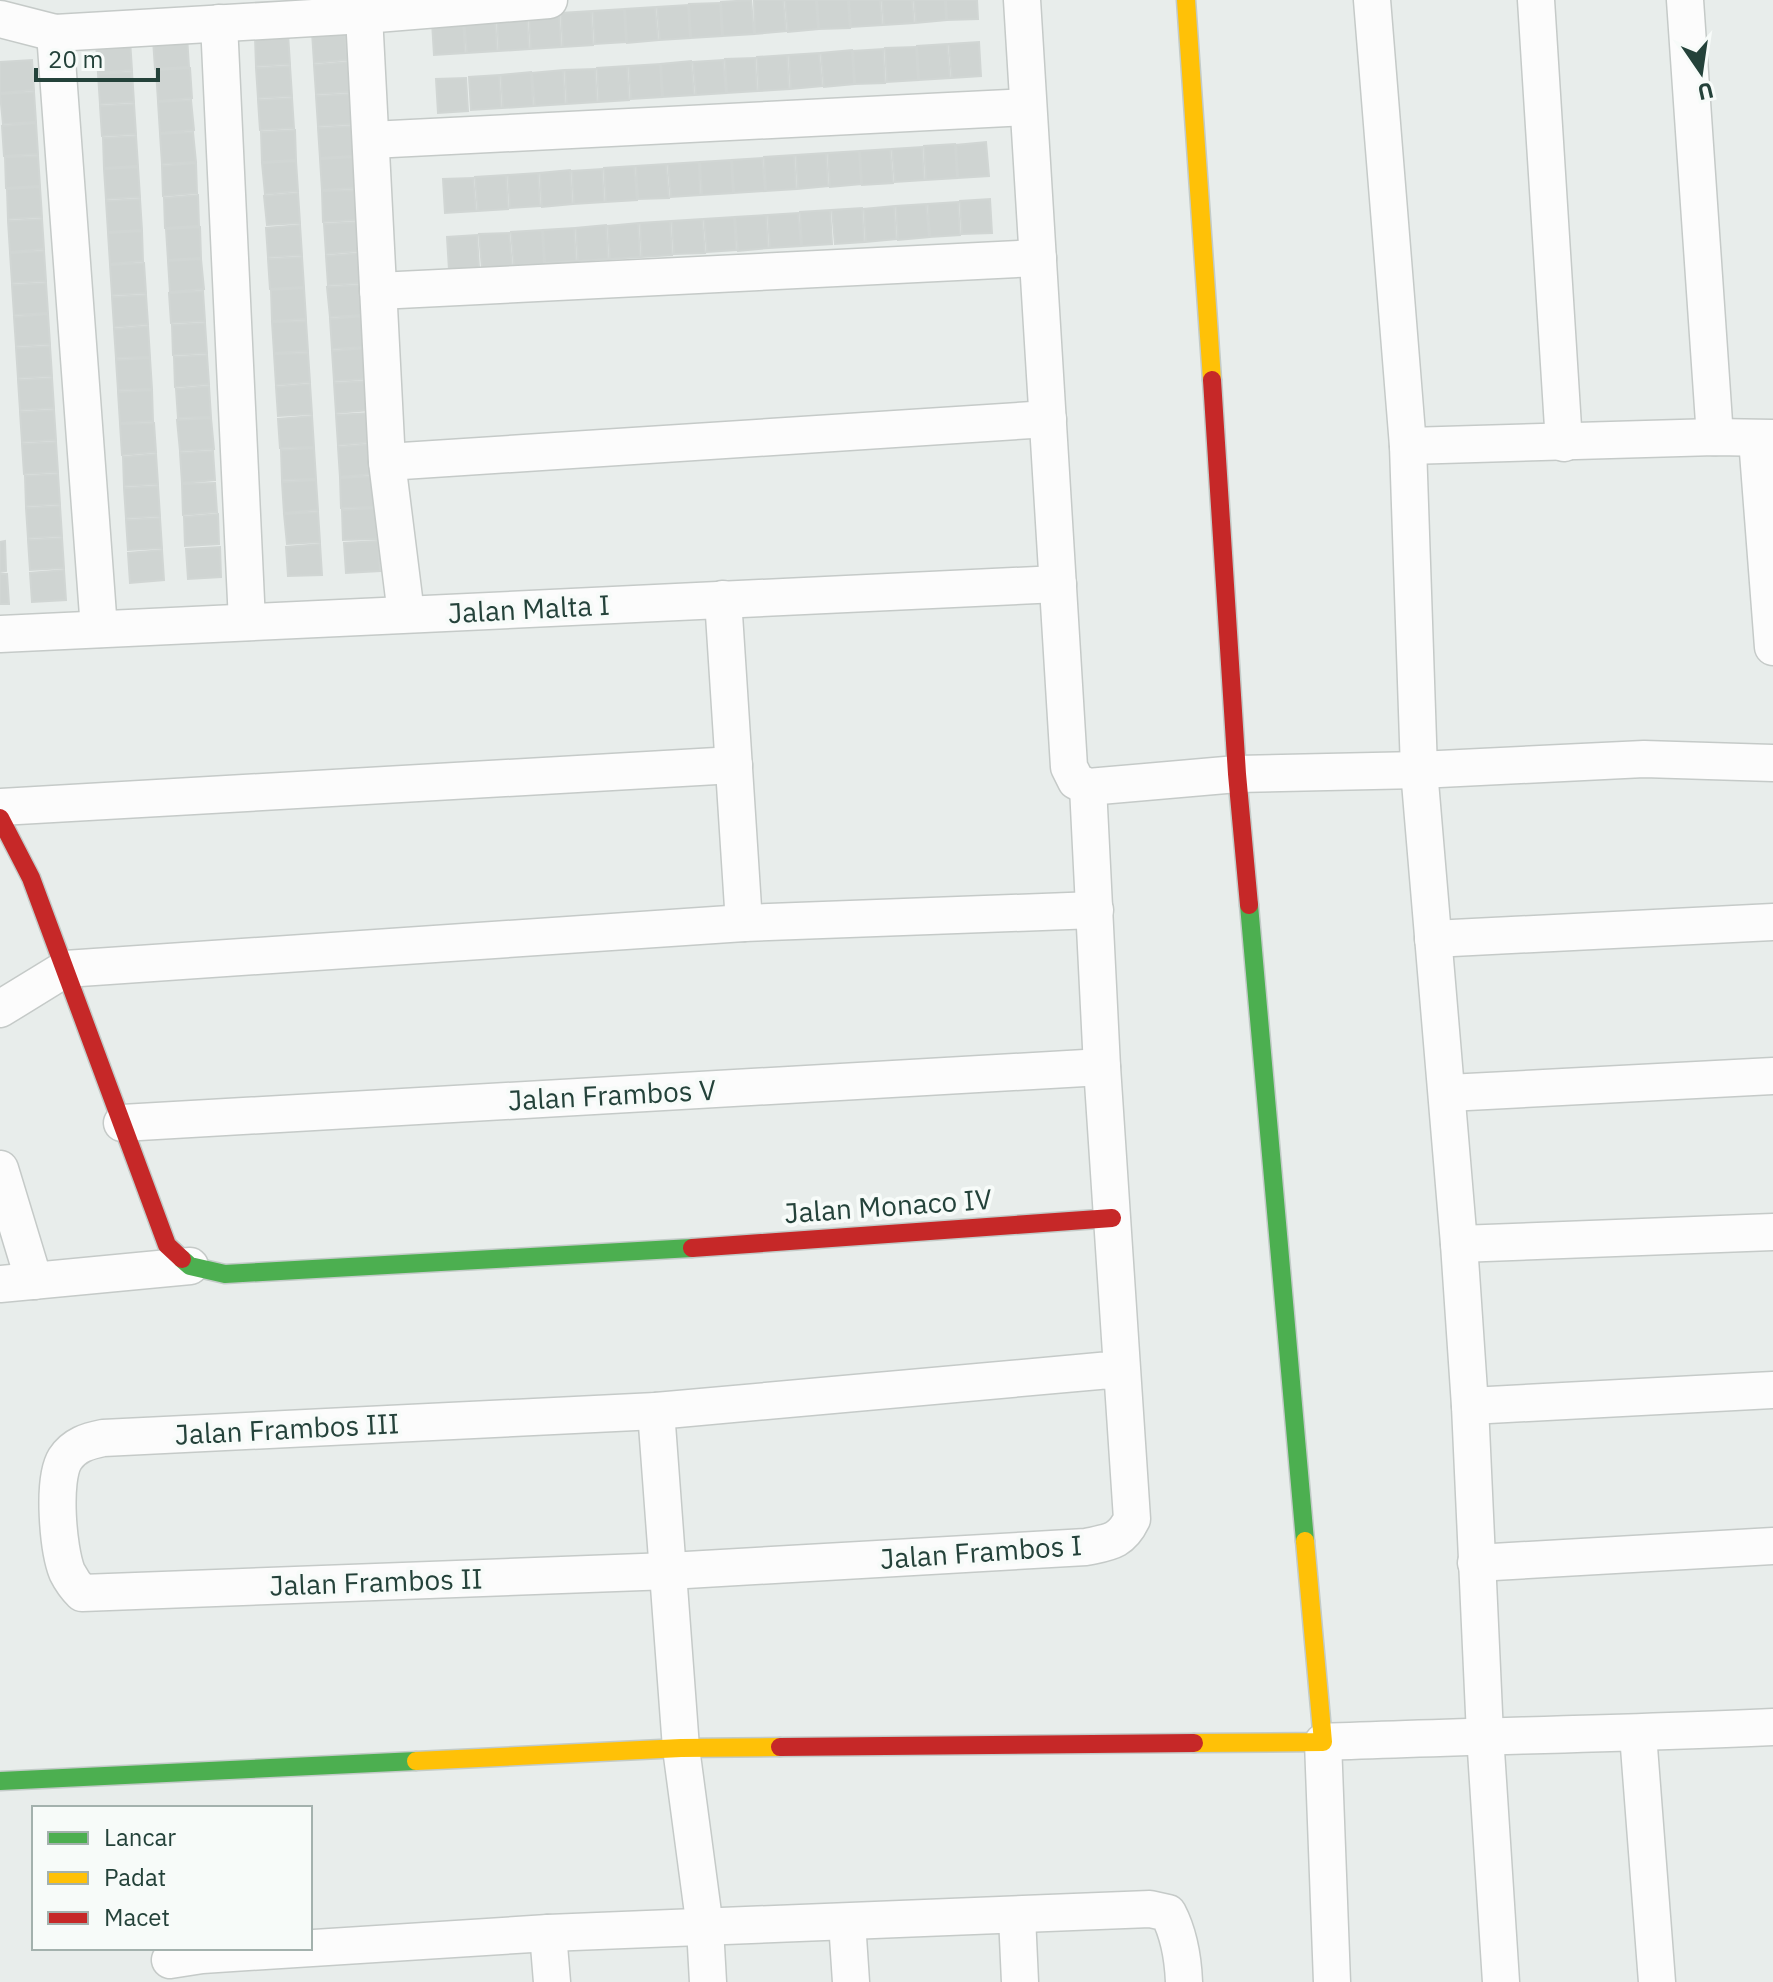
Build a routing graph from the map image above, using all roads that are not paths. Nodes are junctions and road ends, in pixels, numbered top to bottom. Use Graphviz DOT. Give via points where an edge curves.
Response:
graph roads {
  1 [pos="549,0"];
  2 [pos="1022,0"];
  3 [pos="1186,0"];
  4 [pos="1372,0"];
  5 [pos="1536,0"];
  6 [pos="1685,0"];
  7 [pos="486,3"];
  8 [pos="364,15"];
  9 [pos="0,19"];
  10 [pos="219,23"];
  11 [pos="55,33"];
  12 [pos="1028,107"];
  13 [pos="371,140"];
  14 [pos="1038,258"];
  15 [pos="378,291"];
  16 [pos="1048,419"];
  17 [pos="1715,437"];
  18 [pos="1765,439"];
  19 [pos="1564,443"];
  20 [pos="1408,446"];
  21 [pos="387,462"];
  22 [pos="1058,584"];
  23 [pos="723,599"];
  24 [pos="1771,601"];
  25 [pos="406,614"];
  26 [pos="247,622"];
  27 [pos="99,629"];
  28 [pos="0,634"];
  29 [pos="1773,647"];
  30 [pos="1773,763"];
  31 [pos="734,765"];
  32 [pos="1419,770"];
  33 [pos="1237,774"];
  34 [pos="1088,787"];
  35 [pos="0,807"];
  36 [pos="0,818"];
  37 [pos="1095,910"];
  38 [pos="1773,922"];
  39 [pos="744,923"];
  40 [pos="1433,939"];
  41 [pos="65,969"];
  42 [pos="0,1009"];
  43 [pos="1102,1067"];
  44 [pos="1773,1076"];
  45 [pos="1448,1093"];
  46 [pos="122,1123"];
  47 [pos="0,1169"];
  48 [pos="1112,1218"];
  49 [pos="1773,1232"];
  50 [pos="1459,1244"];
  51 [pos="190,1266"];
  52 [pos="17,1282"];
  53 [pos="1121,1369"];
  54 [pos="1773,1390"];
  55 [pos="1470,1406"];
  56 [pos="656,1411"];
  57 [pos="1773,1546"];
  58 [pos="1476,1563"];
  59 [pos="669,1571"];
  60 [pos="82,1593"];
  61 [pos="1773,1727"];
  62 [pos="1638,1734"];
  63 [pos="1485,1735"];
  64 [pos="1323,1742"];
  65 [pos="681,1748"];
  66 [pos="0,1781"];
  67 [pos="1017,1916"];
  68 [pos="847,1922"];
  69 [pos="705,1928"];
  70 [pos="548,1933"];
  71 [pos="312,1948"];
  72 [pos="282,1950"];
  73 [pos="170,1960"];
  74 [pos="552,1982"];
  75 [pos="708,1982"];
  76 [pos="851,1982"];
  77 [pos="1020,1982"];
  78 [pos="1184,1982"];
  79 [pos="1332,1982"];
  80 [pos="1501,1982"];
  81 [pos="1657,1982"];
  1 -- 7 [label="street"];
  2 -- 12 [label="street"];
  3 -- 33 [label="street"];
  4 -- 20 [label="street"];
  5 -- 19 [label="street"];
  6 -- 17 [label="street"];
  7 -- 8 [label="street"];
  8 -- 10 [label="street"];
  8 -- 13 [label="street"];
  9 -- 11 [label="street"];
  10 -- 11 [label="street"];
  10 -- 26 [label="street"];
  11 -- 27 [label="street"];
  12 -- 13 [label="street"];
  12 -- 14 [label="street"];
  13 -- 15 [label="street"];
  14 -- 15 [label="street"];
  14 -- 16 [label="street"];
  15 -- 21 [label="street"];
  16 -- 21 [label="street"];
  16 -- 22 [label="street"];
  17 -- 18 [label="street"];
  17 -- 19 [label="street"];
  18 -- 24 [label="street"];
  19 -- 20 [label="street"];
  20 -- 32 [label="street"];
  21 -- 25 [label="street"];
  22 -- 23 [label="street, Jalan Malta I"];
  22 -- 34 [label="street" via="1069,767 1076,781"];
  23 -- 25 [label="street, Jalan Malta I"];
  23 -- 31 [label="street"];
  24 -- 29 [label="street"];
  25 -- 26 [label="street, Jalan Malta I"];
  26 -- 27 [label="street, Jalan Malta I"];
  27 -- 28 [label="street, Jalan Malta I"];
  30 -- 32 [label="street" via="1644,759"];
  31 -- 35 [label="street"];
  31 -- 39 [label="street"];
  32 -- 33 [label="street"];
  32 -- 40 [label="street"];
  33 -- 34 [label="street"];
  33 -- 64 [label="street"];
  34 -- 37 [label="street, Jalan Frambos I"];
  36 -- 41 [label="street" via="31,878"];
  37 -- 39 [label="street"];
  37 -- 43 [label="street, Jalan Frambos I"];
  38 -- 40 [label="street"];
  39 -- 41 [label="street"];
  40 -- 45 [label="street"];
  41 -- 42 [label="street"];
  41 -- 46 [label="street"];
  43 -- 46 [label="street, Jalan Frambos V"];
  43 -- 48 [label="street, Jalan Frambos I"];
  44 -- 45 [label="street"];
  45 -- 50 [label="street"];
  46 -- 51 [label="street" via="167,1245"];
  47 -- 52 [label="street"];
  48 -- 51 [label="street, Jalan Monaco IV" via="225,1274"];
  48 -- 53 [label="street, Jalan Frambos I"];
  49 -- 50 [label="street"];
  50 -- 55 [label="street"];
  51 -- 52 [label="street"];
  53 -- 56 [label="street, Jalan Frambos III"];
  53 -- 59 [label="street, Jalan Frambos I" via="1132,1519 1113,1541 1086,1547"];
  54 -- 55 [label="street"];
  55 -- 58 [label="street"];
  56 -- 59 [label="street"];
  56 -- 60 [label="street, Jalan Frambos III" via="87,1442 65,1459 60,1473 64,1560"];
  57 -- 58 [label="street"];
  58 -- 63 [label="street"];
  59 -- 60 [label="street, Jalan Frambos II"];
  59 -- 65 [label="street"];
  61 -- 62 [label="street"];
  62 -- 63 [label="street"];
  62 -- 81 [label="street"];
  63 -- 64 [label="street"];
  63 -- 80 [label="street"];
  64 -- 65 [label="street"];
  64 -- 79 [label="street"];
  65 -- 66 [label="street"];
  65 -- 69 [label="street"];
  67 -- 68 [label="street"];
  67 -- 77 [label="street"];
  67 -- 78 [label="street" via="1150,1909 1168,1913"];
  68 -- 69 [label="street"];
  68 -- 76 [label="street"];
  69 -- 70 [label="street"];
  69 -- 75 [label="street"];
  70 -- 71 [label="street"];
  70 -- 74 [label="street"];
  72 -- 73 [label="street"];
}
